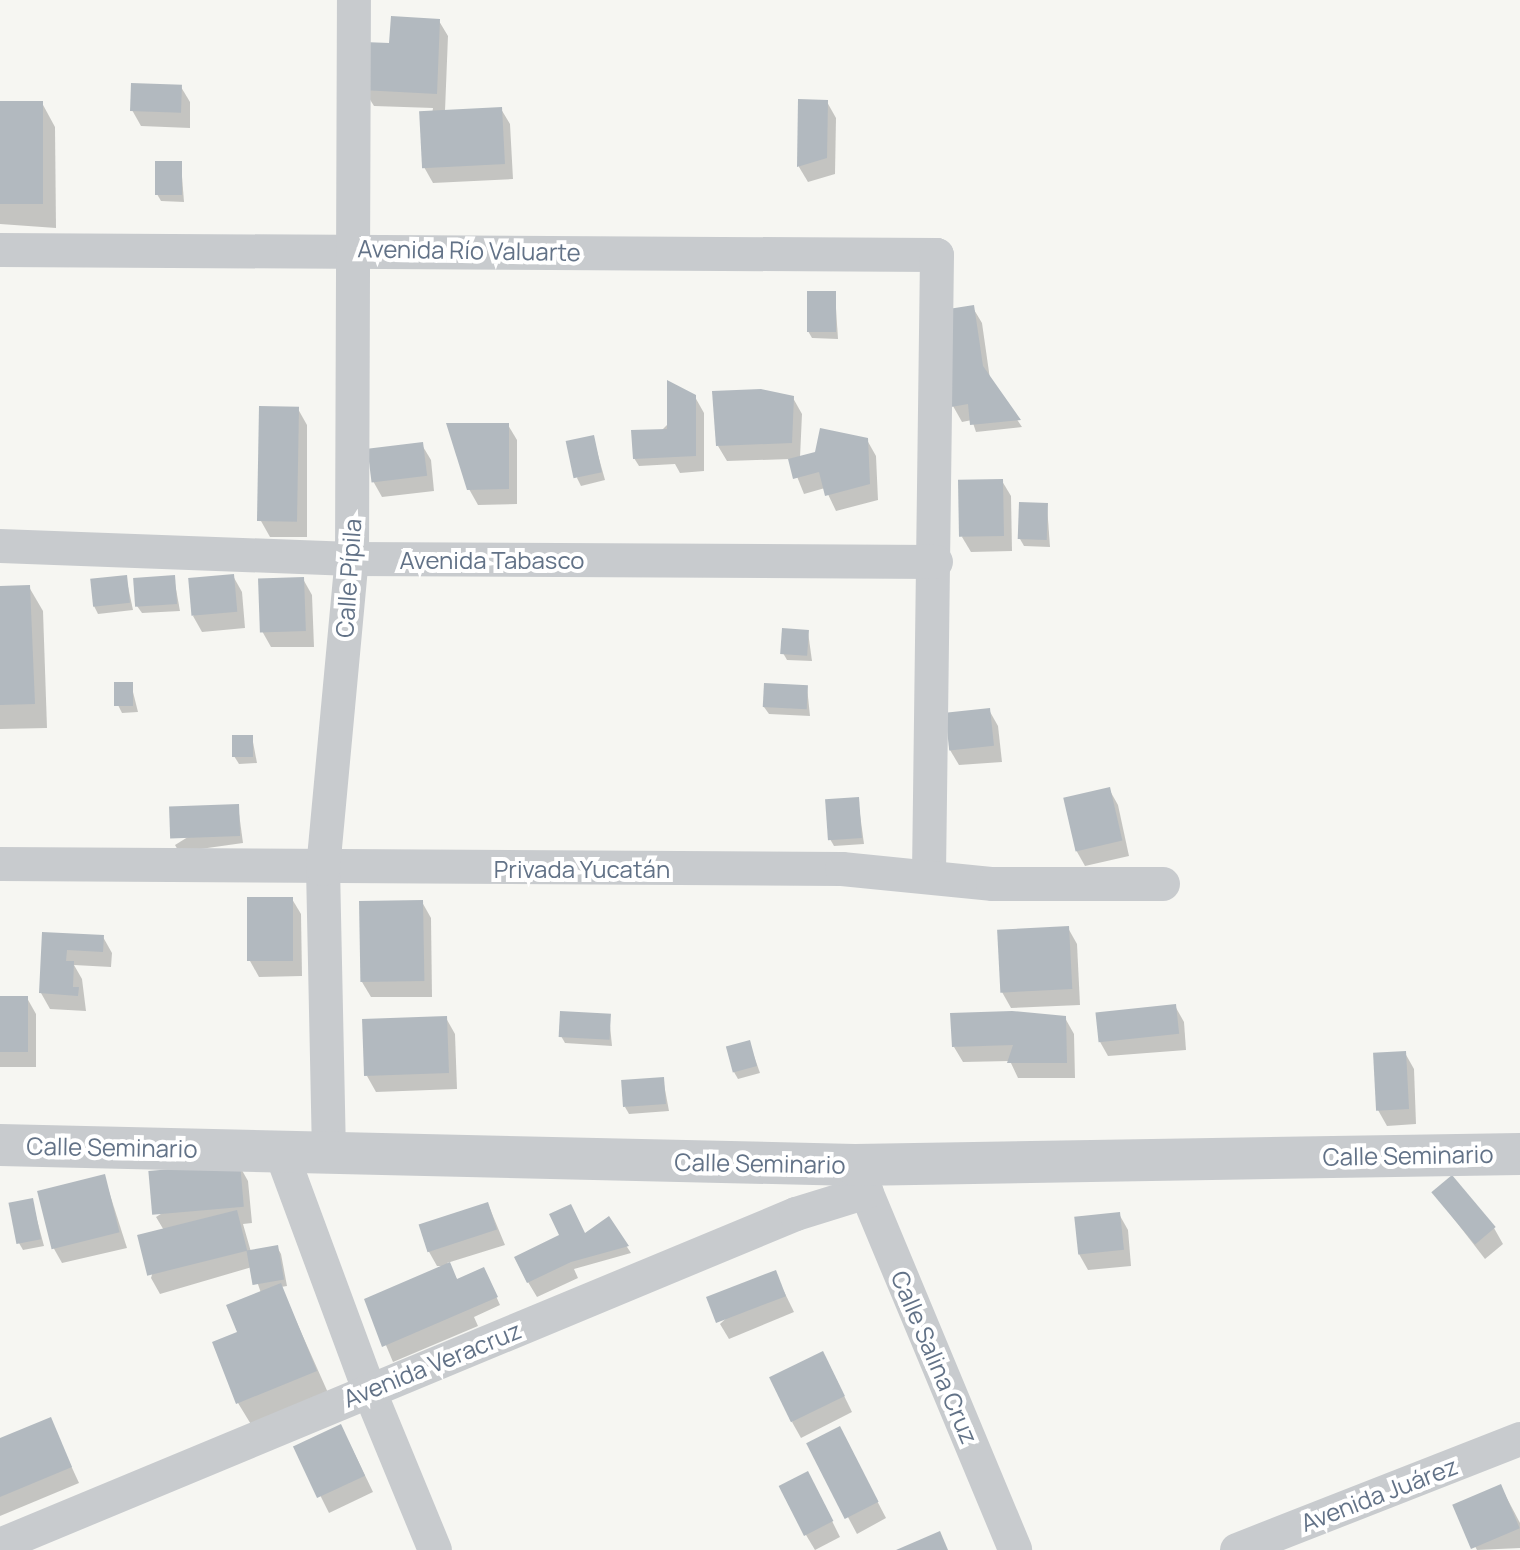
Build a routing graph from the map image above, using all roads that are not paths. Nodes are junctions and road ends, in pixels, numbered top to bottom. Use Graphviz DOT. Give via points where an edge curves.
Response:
graph roads {
  1 [pos="354,0"];
  2 [pos="356,249"];
  3 [pos="0,250"];
  4 [pos="0,546"];
  5 [pos="352,559"];
  6 [pos="936,562"];
  7 [pos="0,864"];
  8 [pos="323,869"];
  9 [pos="929,875"];
  10 [pos="1163,884"];
  11 [pos="0,1145"];
  12 [pos="281,1152"];
  13 [pos="329,1154"];
  14 [pos="1520,1154"];
  15 [pos="861,1178"];
  16 [pos="369,1390"];
  17 [pos="1520,1439"];
  18 [pos="0,1545"];
  19 [pos="435,1550"];
  20 [pos="1015,1550"];
  21 [pos="1237,1550"];
  1 -- 2 [label="street, Calle Pípila"];
  2 -- 3 [label="street, Avenida Río Valuarte"];
  2 -- 5 [label="street, Calle Pípila"];
  2 -- 6 [label="street, Avenida Río Valuarte" via="937,255"];
  4 -- 5 [label="street, Avenida Tabasco"];
  5 -- 6 [label="street, Avenida Tabasco"];
  5 -- 8 [label="street, Calle Pípila"];
  6 -- 9 [label="street"];
  7 -- 8 [label="street, Privada Yucatán"];
  8 -- 9 [label="street, Privada Yucatán" via="842,869"];
  8 -- 13 [label="street, Calle Pípila"];
  9 -- 10 [label="street, Privada Yucatán" via="993,884"];
  11 -- 12 [label="street, Calle Seminario"];
  12 -- 13 [label="street, Calle Seminario"];
  12 -- 16 [label="street"];
  13 -- 15 [label="street, Calle Seminario"];
  14 -- 15 [label="street, Calle Seminario"];
  15 -- 16 [label="street, Avenida Veracruz" via="796,1214"];
  15 -- 20 [label="street, Calle Salina Cruz"];
  16 -- 18 [label="street, Avenida Veracruz"];
  16 -- 19 [label="street"];
  17 -- 21 [label="street, Avenida Juárez"];
}
